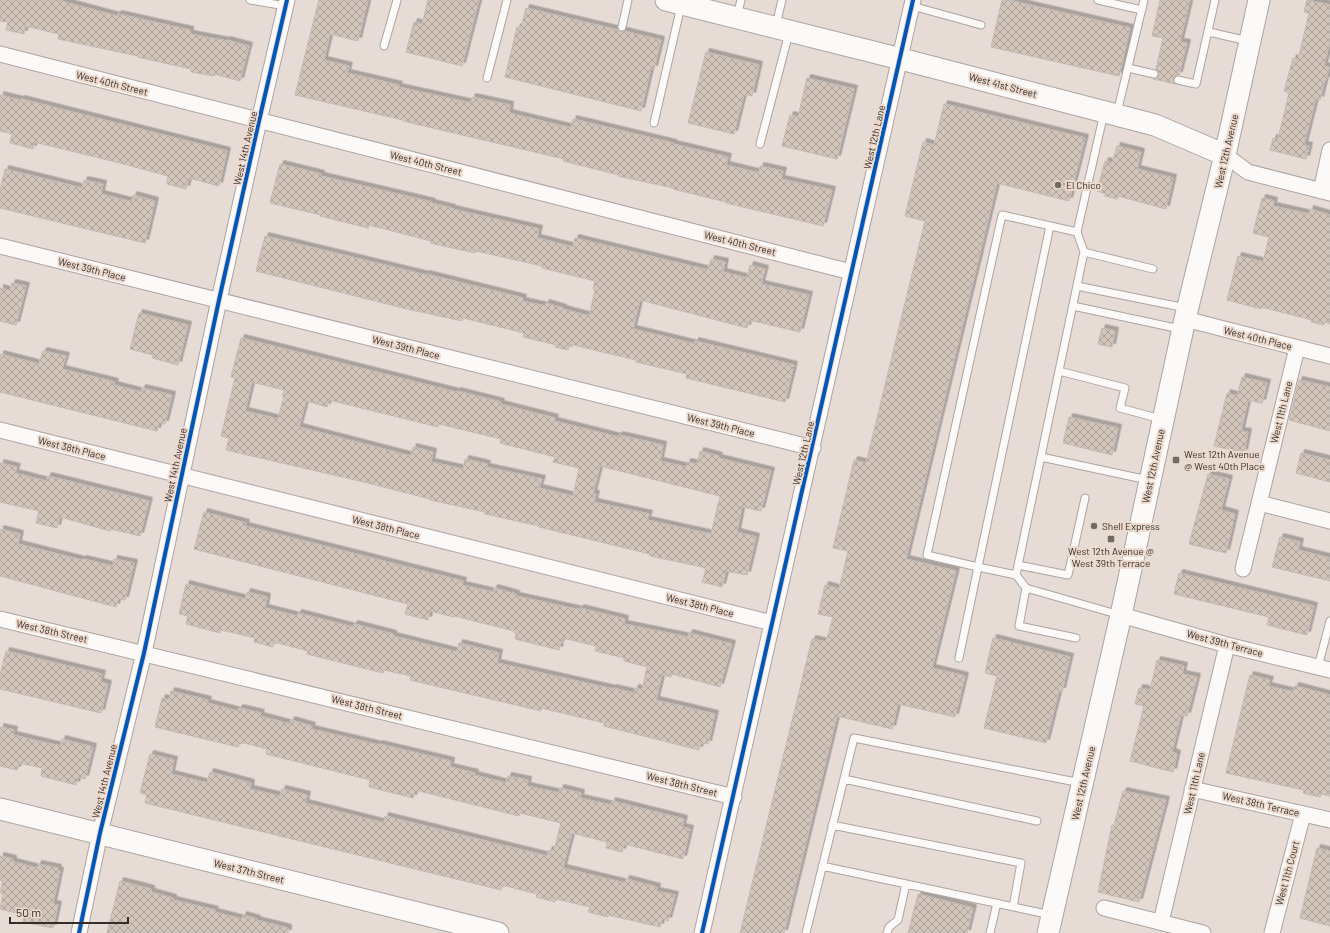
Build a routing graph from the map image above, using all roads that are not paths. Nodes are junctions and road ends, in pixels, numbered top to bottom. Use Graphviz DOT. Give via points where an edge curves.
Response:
graph roads {
  1 [pos="250,0"];
  2 [pos="397,0"];
  3 [pos="507,0"];
  4 [pos="628,0"];
  5 [pos="782,0"];
  6 [pos="1098,0"];
  7 [pos="1144,0"];
  8 [pos="1215,0"];
  9 [pos="1259,0"];
  10 [pos="671,1"];
  11 [pos="286,3"];
  12 [pos="912,3"];
  13 [pos="739,9"];
  14 [pos="1142,10"];
  15 [pos="981,25"];
  16 [pos="622,27"];
  17 [pos="783,29"];
  18 [pos="1209,32"];
  19 [pos="1250,41"];
  20 [pos="384,46"];
  21 [pos="0,54"];
  22 [pos="901,58"];
  23 [pos="1128,68"];
  24 [pos="1154,74"];
  25 [pos="487,78"];
  26 [pos="1178,80"];
  27 [pos="1110,113"];
  28 [pos="259,121"];
  29 [pos="654,123"];
  30 [pos="760,144"];
  31 [pos="1330,150"];
  32 [pos="1226,155"];
  33 [pos="1325,192"];
  34 [pos="1050,226"];
  35 [pos="1076,232"];
  36 [pos="0,246"];
  37 [pos="1084,252"];
  38 [pos="1153,269"];
  39 [pos="851,272"];
  40 [pos="1077,286"];
  41 [pos="219,300"];
  42 [pos="1073,306"];
  43 [pos="1185,319"];
  44 [pos="1297,348"];
  45 [pos="1330,356"];
  46 [pos="1059,371"];
  47 [pos="1164,419"];
  48 [pos="0,430"];
  49 [pos="813,448"];
  50 [pos="1041,457"];
  51 [pos="181,475"];
  52 [pos="1150,480"];
  53 [pos="1085,498"];
  54 [pos="1259,503"];
  55 [pos="1330,521"];
  56 [pos="1018,565"];
  57 [pos="978,567"];
  58 [pos="1243,569"];
  59 [pos="1016,575"];
  60 [pos="1026,588"];
  61 [pos="1121,615"];
  62 [pos="0,619"];
  63 [pos="1330,621"];
  64 [pos="772,623"];
  65 [pos="1076,638"];
  66 [pos="1227,645"];
  67 [pos="144,653"];
  68 [pos="959,658"];
  69 [pos="1324,669"];
  70 [pos="844,779"];
  71 [pos="1083,783"];
  72 [pos="1192,789"];
  73 [pos="734,797"];
  74 [pos="0,809"];
  75 [pos="1303,814"];
  76 [pos="1330,820"];
  77 [pos="1037,822"];
  78 [pos="832,825"];
  79 [pos="100,833"];
  80 [pos="822,866"];
  81 [pos="906,884"];
  82 [pos="997,903"];
  83 [pos="1013,907"];
  84 [pos="1104,908"];
  85 [pos="1161,922"];
  86 [pos="1050,924"];
  87 [pos="79,933"];
  88 [pos="498,933"];
  89 [pos="702,933"];
  90 [pos="806,933"];
  91 [pos="887,933"];
  92 [pos="990,933"];
  93 [pos="1203,933"];
  94 [pos="1272,933"];
  1 -- 11 [label="lane"];
  2 -- 20 [label="lane"];
  3 -- 25 [label="lane"];
  4 -- 16 [label="lane"];
  5 -- 17 [label="lane"];
  6 -- 14 [label="lane"];
  7 -- 14 [label="lane"];
  8 -- 18 [label="lane"];
  9 -- 19 [label="street, West 12th Avenue"];
  10 -- 13 [label="street, West 41st Street"];
  10 -- 29 [label="lane"];
  11 -- 28 [label="street, West 14th Avenue"];
  12 -- 15 [label="lane"];
  12 -- 22 [label="street, West 12th Lane"];
  13 -- 17 [label="street, West 41st Street"];
  14 -- 23 [label="lane"];
  17 -- 22 [label="street, West 41st Street"];
  17 -- 30 [label="lane"];
  18 -- 19 [label="lane"];
  18 -- 26 [label="lane" via="1196,84"];
  19 -- 32 [label="street, West 12th Avenue"];
  21 -- 28 [label="street, West 40th Street"];
  22 -- 27 [label="street, West 41st Street"];
  22 -- 39 [label="street, West 12th Lane"];
  23 -- 24 [label="lane"];
  23 -- 27 [label="lane"];
  27 -- 32 [label="street, West 41st Street" via="1155,124"];
  27 -- 35 [label="lane"];
  28 -- 39 [label="street, West 40th Street"];
  28 -- 41 [label="street, West 14th Avenue"];
  31 -- 33 [label="street"];
  32 -- 33 [label="street, West 41st Street" via="1248,172"];
  32 -- 43 [label="street, West 12th Avenue"];
  34 -- 35 [label="lane"];
  34 -- 57 [label="lane"];
  34 -- 57 [label="lane" via="1002,216 927,555"];
  35 -- 37 [label="lane"];
  36 -- 41 [label="street, West 39th Place"];
  37 -- 38 [label="lane"];
  37 -- 40 [label="lane"];
  39 -- 49 [label="street, West 12th Lane"];
  40 -- 42 [label="lane"];
  40 -- 43 [label="lane"];
  41 -- 49 [label="street, West 39th Place"];
  41 -- 51 [label="street, West 14th Avenue"];
  42 -- 43 [label="lane"];
  42 -- 46 [label="lane"];
  43 -- 44 [label="street, West 40th Place"];
  43 -- 47 [label="street, West 12th Avenue"];
  44 -- 45 [label="street, West 40th Place"];
  44 -- 54 [label="street, West 11th Lane"];
  46 -- 47 [label="lane" via="1125,388 1120,408"];
  46 -- 50 [label="lane"];
  47 -- 52 [label="street, West 12th Avenue"];
  48 -- 51 [label="street, West 38th Place"];
  49 -- 64 [label="street, West 12th Lane"];
  50 -- 52 [label="lane"];
  50 -- 56 [label="lane"];
  51 -- 64 [label="street, West 38th Place"];
  51 -- 67 [label="street, West 14th Avenue"];
  52 -- 61 [label="street, West 12th Avenue"];
  53 -- 56 [label="lane" via="1068,575"];
  54 -- 55 [label="street"];
  54 -- 58 [label="street, West 11th Lane"];
  56 -- 59 [label="lane"];
  57 -- 59 [label="lane"];
  57 -- 68 [label="lane"];
  59 -- 60 [label="lane"];
  60 -- 61 [label="lane"];
  60 -- 65 [label="lane" via="1019,626"];
  61 -- 66 [label="street, West 39th Terrace"];
  61 -- 71 [label="street, West 12th Avenue"];
  62 -- 67 [label="street, West 38th Street"];
  63 -- 69 [label="lane"];
  64 -- 73 [label="street, West 12th Lane"];
  66 -- 69 [label="street, West 39th Terrace"];
  66 -- 72 [label="street, West 11th Lane"];
  67 -- 73 [label="street, West 38th Street"];
  67 -- 79 [label="street, West 14th Avenue"];
  70 -- 71 [label="lane" via="854,738"];
  70 -- 77 [label="lane"];
  70 -- 78 [label="lane"];
  71 -- 86 [label="street, West 12th Avenue"];
  72 -- 75 [label="street, West 38th Terrace"];
  72 -- 85 [label="street, West 11th Lane"];
  73 -- 89 [label="street, West 12th Lane"];
  74 -- 79 [label="street, West 37th Street"];
  75 -- 76 [label="street, West 38th Terrace"];
  75 -- 94 [label="street, West 11th Court"];
  78 -- 80 [label="lane"];
  78 -- 83 [label="lane" via="1021,863"];
  79 -- 87 [label="street, West 14th Avenue"];
  79 -- 88 [label="street, West 37th Street"];
  80 -- 81 [label="lane"];
  80 -- 90 [label="lane"];
  81 -- 82 [label="lane"];
  81 -- 91 [label="lane" via="898,920 889,927"];
  82 -- 83 [label="lane"];
  82 -- 92 [label="lane"];
  83 -- 86 [label="lane"];
  84 -- 85 [label="street"];
  85 -- 93 [label="street"];
}
